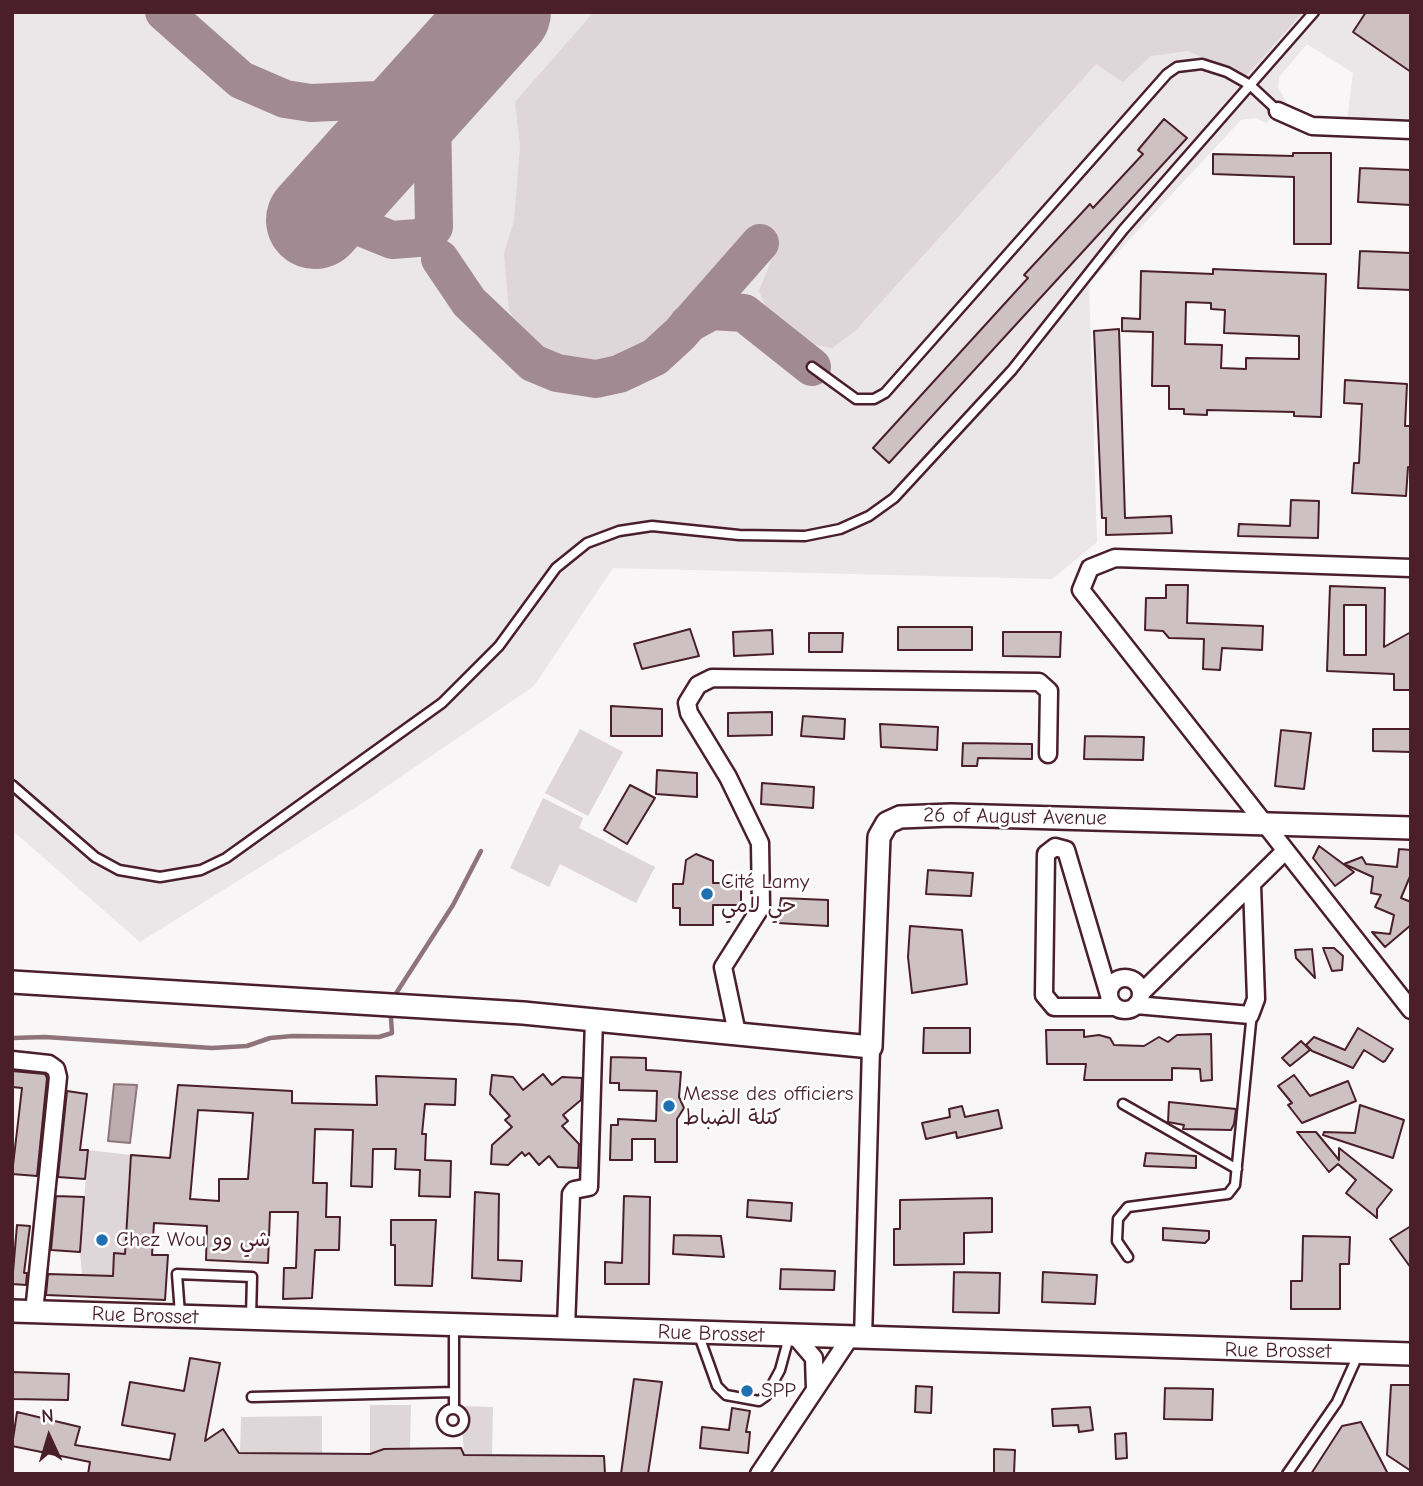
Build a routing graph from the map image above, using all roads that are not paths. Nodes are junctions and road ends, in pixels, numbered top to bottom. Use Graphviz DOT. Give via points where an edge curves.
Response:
graph roads {
  1 [pos="1314,12"];
  2 [pos="1250,85"];
  3 [pos="1278,111"];
  4 [pos="1411,130"];
  5 [pos="812,368"];
  6 [pos="1411,568"];
  7 [pos="1048,754"];
  8 [pos="12,785"];
  9 [pos="1264,824"];
  10 [pos="1411,828"];
  11 [pos="1285,851"];
  12 [pos="1252,886"];
  13 [pos="12,982"];
  14 [pos="1139,999"];
  15 [pos="1113,1001"];
  16 [pos="1411,1010"];
  17 [pos="1252,1013"];
  18 [pos="594,1019"];
  19 [pos="737,1033"];
  20 [pos="871,1047"];
  21 [pos="12,1060"];
  22 [pos="1123,1104"];
  23 [pos="1237,1169"];
  24 [pos="1128,1257"];
  25 [pos="12,1311"];
  26 [pos="34,1312"];
  27 [pos="181,1317"];
  28 [pos="251,1320"];
  29 [pos="454,1325"];
  30 [pos="566,1328"];
  31 [pos="698,1333"];
  32 [pos="793,1337"];
  33 [pos="856,1339"];
  34 [pos="1359,1353"];
  35 [pos="1411,1354"];
  36 [pos="815,1389"];
  37 [pos="454,1392"];
  38 [pos="252,1397"];
  39 [pos="454,1409"];
  40 [pos="759,1474"];
  41 [pos="1287,1474"];
  1 -- 2 [label="lane"];
  2 -- 3 [label="lane"];
  2 -- 5 [label="lane" via="1202,64 1177,67 1167,74 885,393 874,399 856,399"];
  2 -- 8 [label="lane" via="1123,230 1012,370 894,498 869,516 840,529 805,536 652,526 619,531 587,543 556,568 499,646 442,703 236,851 201,870 160,877 119,870 95,857"];
  3 -- 4 [label="street" via="1312,126"];
  6 -- 9 [label="street" via="1133,557 1102,562 1084,577 1084,597"];
  7 -- 19 [label="street" via="1049,691 1039,682 712,678 698,685 689,697 689,713 728,777 760,843 761,907 723,967"];
  9 -- 10 [label="street, 26 of August Avenue"];
  9 -- 11 [label="street"];
  9 -- 20 [label="street, 26 of August Avenue" via="919,814 887,823 880,836 877,873"];
  11 -- 12 [label="street"];
  11 -- 16 [label="street"];
  12 -- 14 [label="street"];
  12 -- 17 [label="street" via="1256,999"];
  13 -- 18 [label="street"];
  14 -- 15 [label="street" via="1123,1010"];
  14 -- 15 [label="street" via="1134,981 1120,979 1110,988"];
  14 -- 17 [label="street" via="1247,1016"];
  15 -- 15 [label="street" via="1066,850 1055,847 1046,855 1044,995 1054,1007"];
  17 -- 23 [label="lane"];
  18 -- 19 [label="street"];
  18 -- 30 [label="street" via="589,1187 572,1192"];
  19 -- 20 [label="street"];
  20 -- 33 [label="street, 26 of August Avenue"];
  21 -- 26 [label="street" via="49,1064 58,1077"];
  22 -- 23 [label="lane"];
  23 -- 24 [label="lane" via="1235,1185 1228,1194 1128,1207 1118,1219 1117,1241"];
  25 -- 26 [label="street, Rue Brosset"];
  26 -- 27 [label="street, Rue Brosset"];
  27 -- 28 [label="street, Rue Brosset"];
  27 -- 28 [label="lane" via="177,1274 252,1277"];
  28 -- 29 [label="street, Rue Brosset"];
  29 -- 30 [label="street, Rue Brosset"];
  29 -- 37 [label="lane"];
  30 -- 31 [label="street, Rue Brosset"];
  31 -- 32 [label="street, Rue Brosset"];
  31 -- 32 [label="lane" via="716,1386 726,1395 759,1401 780,1370"];
  32 -- 33 [label="street, Rue Brosset"];
  32 -- 36 [label="street" via="814,1358"];
  33 -- 34 [label="street, Rue Brosset"];
  33 -- 36 [label="street"];
  34 -- 35 [label="street, Rue Brosset"];
  34 -- 41 [label="lane" via="1337,1402"];
  36 -- 40 [label="street"];
  37 -- 38 [label="lane"];
  37 -- 39 [label="lane"];
}
